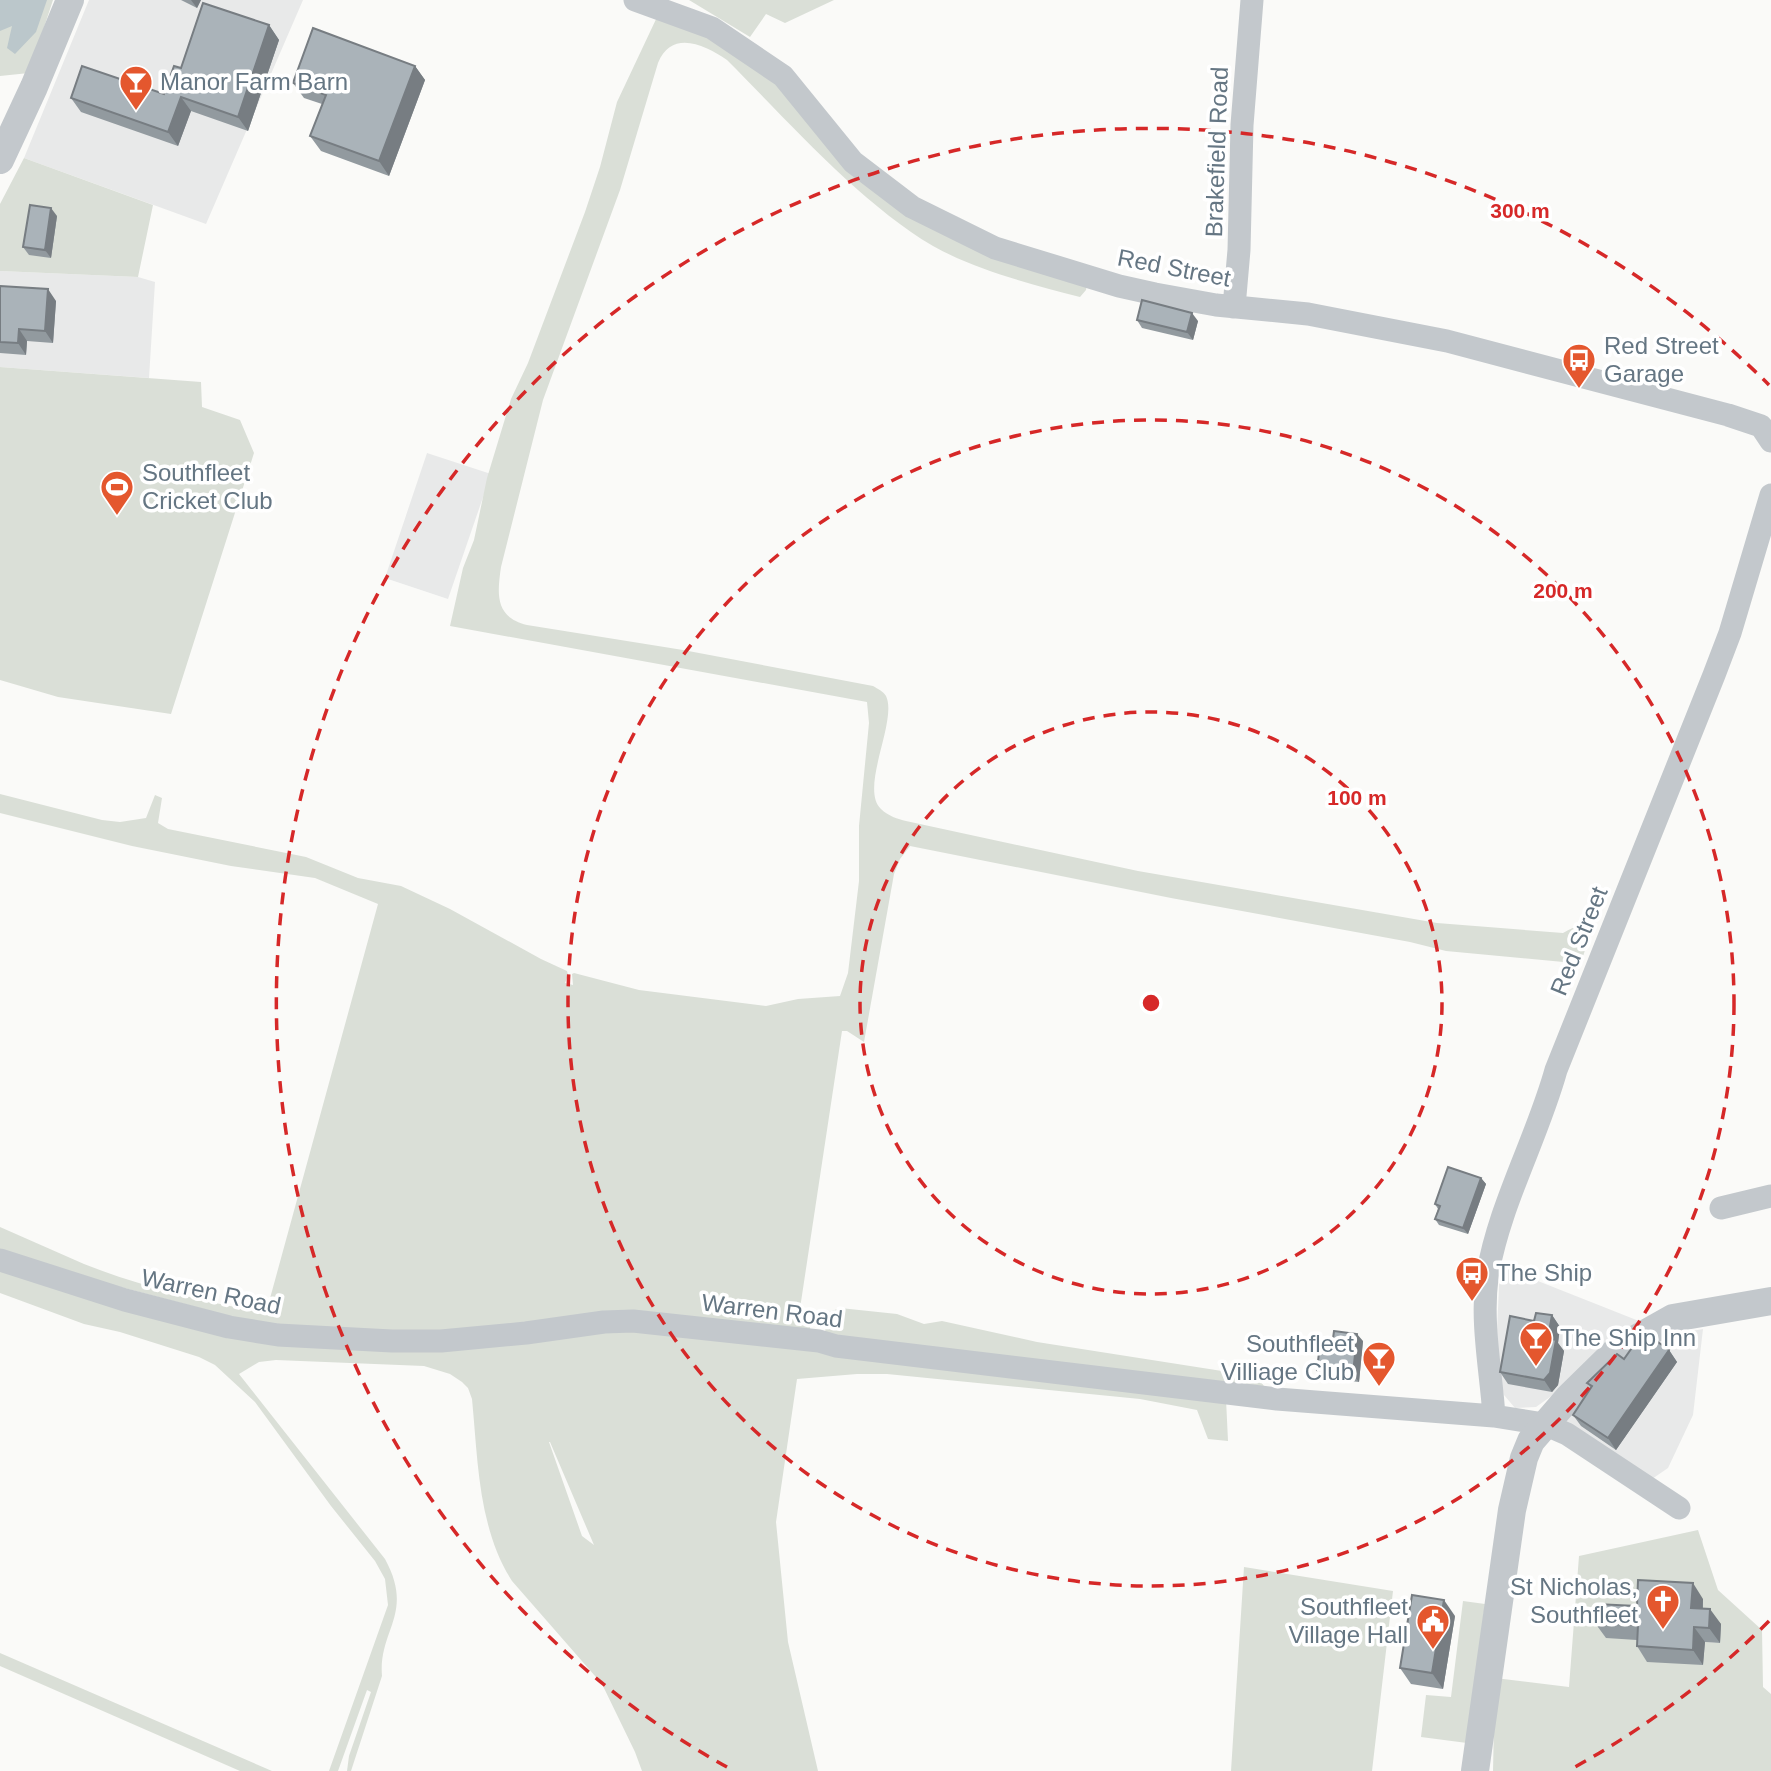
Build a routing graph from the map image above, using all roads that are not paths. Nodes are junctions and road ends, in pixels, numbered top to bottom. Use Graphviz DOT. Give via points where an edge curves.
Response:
graph roads {
  1 [pos="70,0"];
  2 [pos="635,0"];
  3 [pos="1252,0"];
  4 [pos="0,160"];
  5 [pos="1234,307"];
  6 [pos="1771,441"];
  7 [pos="1771,495"];
  8 [pos="1771,1196"];
  9 [pos="1721,1208"];
  10 [pos="0,1260"];
  11 [pos="1771,1301"];
  12 [pos="1494,1416"];
  13 [pos="1544,1423"];
  14 [pos="1679,1508"];
  15 [pos="1475,1771"];
  1 -- 4 [label="street"];
  2 -- 5 [label="street, Red Street" via="712,28 783,76 853,162 912,207 952,229 995,248 1119,286"];
  3 -- 5 [label="street, Brakefield Road"];
  5 -- 6 [label="street, Red Street" via="1355,322 1483,350 1728,415 1761,426"];
  7 -- 12 [label="street, Red Street" via="1714,675 1556,1070 1494,1247 1485,1304"];
  8 -- 9 [label="street"];
  10 -- 12 [label="street, Warren Road" via="125,1300 278,1335 441,1341 604,1322 650,1322 1277,1399"];
  11 -- 13 [label="street" via="1673,1318 1618,1349"];
  12 -- 13 [label="street, Warren Road"];
  13 -- 14 [label="street, Warren Road"];
  13 -- 15 [label="street" via="1527,1448 1512,1510"];
}
